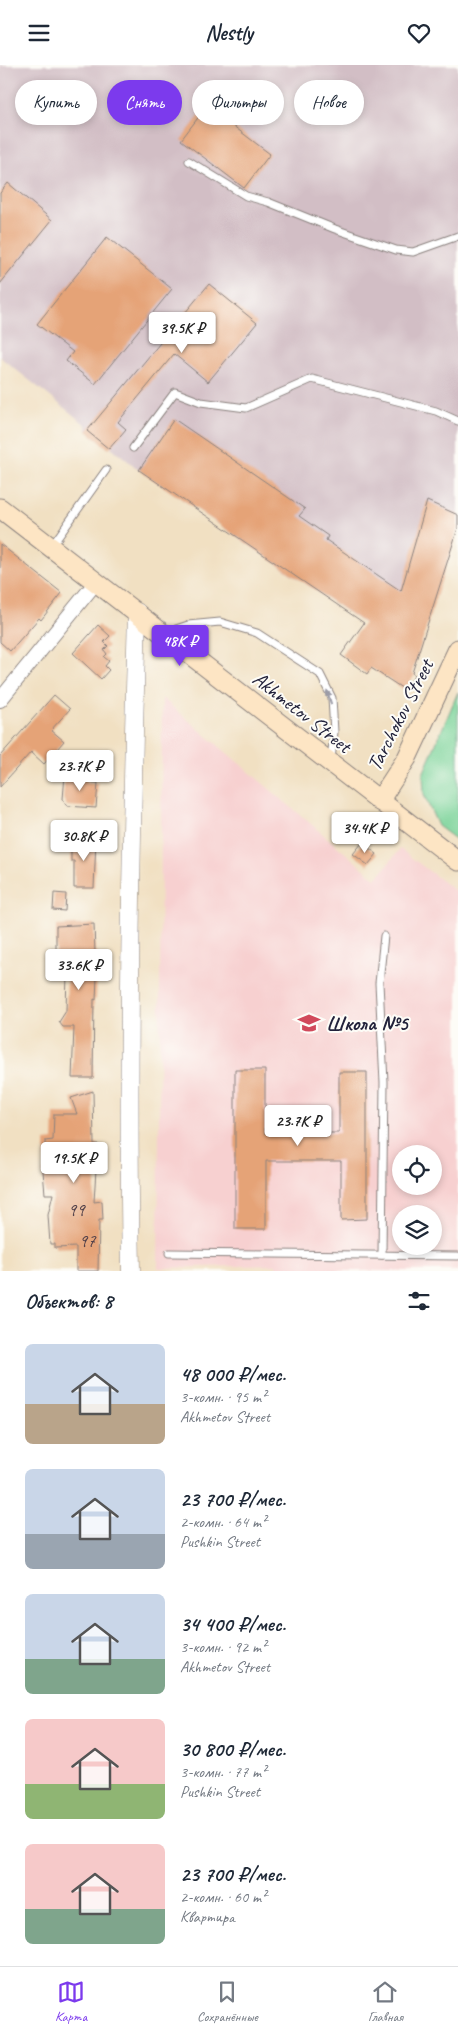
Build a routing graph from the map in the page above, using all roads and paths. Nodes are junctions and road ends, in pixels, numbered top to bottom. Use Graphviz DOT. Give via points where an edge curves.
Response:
graph roads {
  1 [pos="189,161"];
  2 [pos="458,236"];
  3 [pos="458,421"];
  4 [pos="133,448"];
  5 [pos="106,470"];
  6 [pos="0,508"];
  7 [pos="51,547"];
  8 [pos="97,581"];
  9 [pos="137,612"];
  10 [pos="163,633"];
  11 [pos="458,649"];
  12 [pos="0,700"];
  13 [pos="330,763"];
  14 [pos="379,801"];
  15 [pos="458,861"];
  16 [pos="384,936"];
  17 [pos="169,1253"];
  18 [pos="382,1255"];
  19 [pos="458,1256"];
  20 [pos="131,1271"];
  1 -- 2 [label="lane" via="246,196 396,250 413,252"];
  3 -- 4 [label="lane" via="436,411 312,379 246,408 201,402 175,392"];
  5 -- 7 [label="lane"];
  6 -- 7 [label="main road, Akhmetov Street"];
  7 -- 8 [label="main road, Akhmetov Street"];
  8 -- 9 [label="main road, Akhmetov Street"];
  8 -- 12 [label="street"];
  9 -- 10 [label="main road, Akhmetov Street"];
  9 -- 20 [label="street" via="128,1139"];
  10 -- 13 [label="main road, Akhmetov Street"];
  13 -- 10 [label="lane, one-way" via="334,732 332,698 320,675 257,633 220,622 188,625"];
  11 -- 14 [label="main road, Tarchokov Street" via="407,758"];
  13 -- 14 [label="main road, Akhmetov Street"];
  14 -- 15 [label="main road, Akhmetov Street"];
  16 -- 18 [label="lane" via="379,983 384,1082"];
  17 -- 18 [label="lane"];
  18 -- 19 [label="lane"];
}
